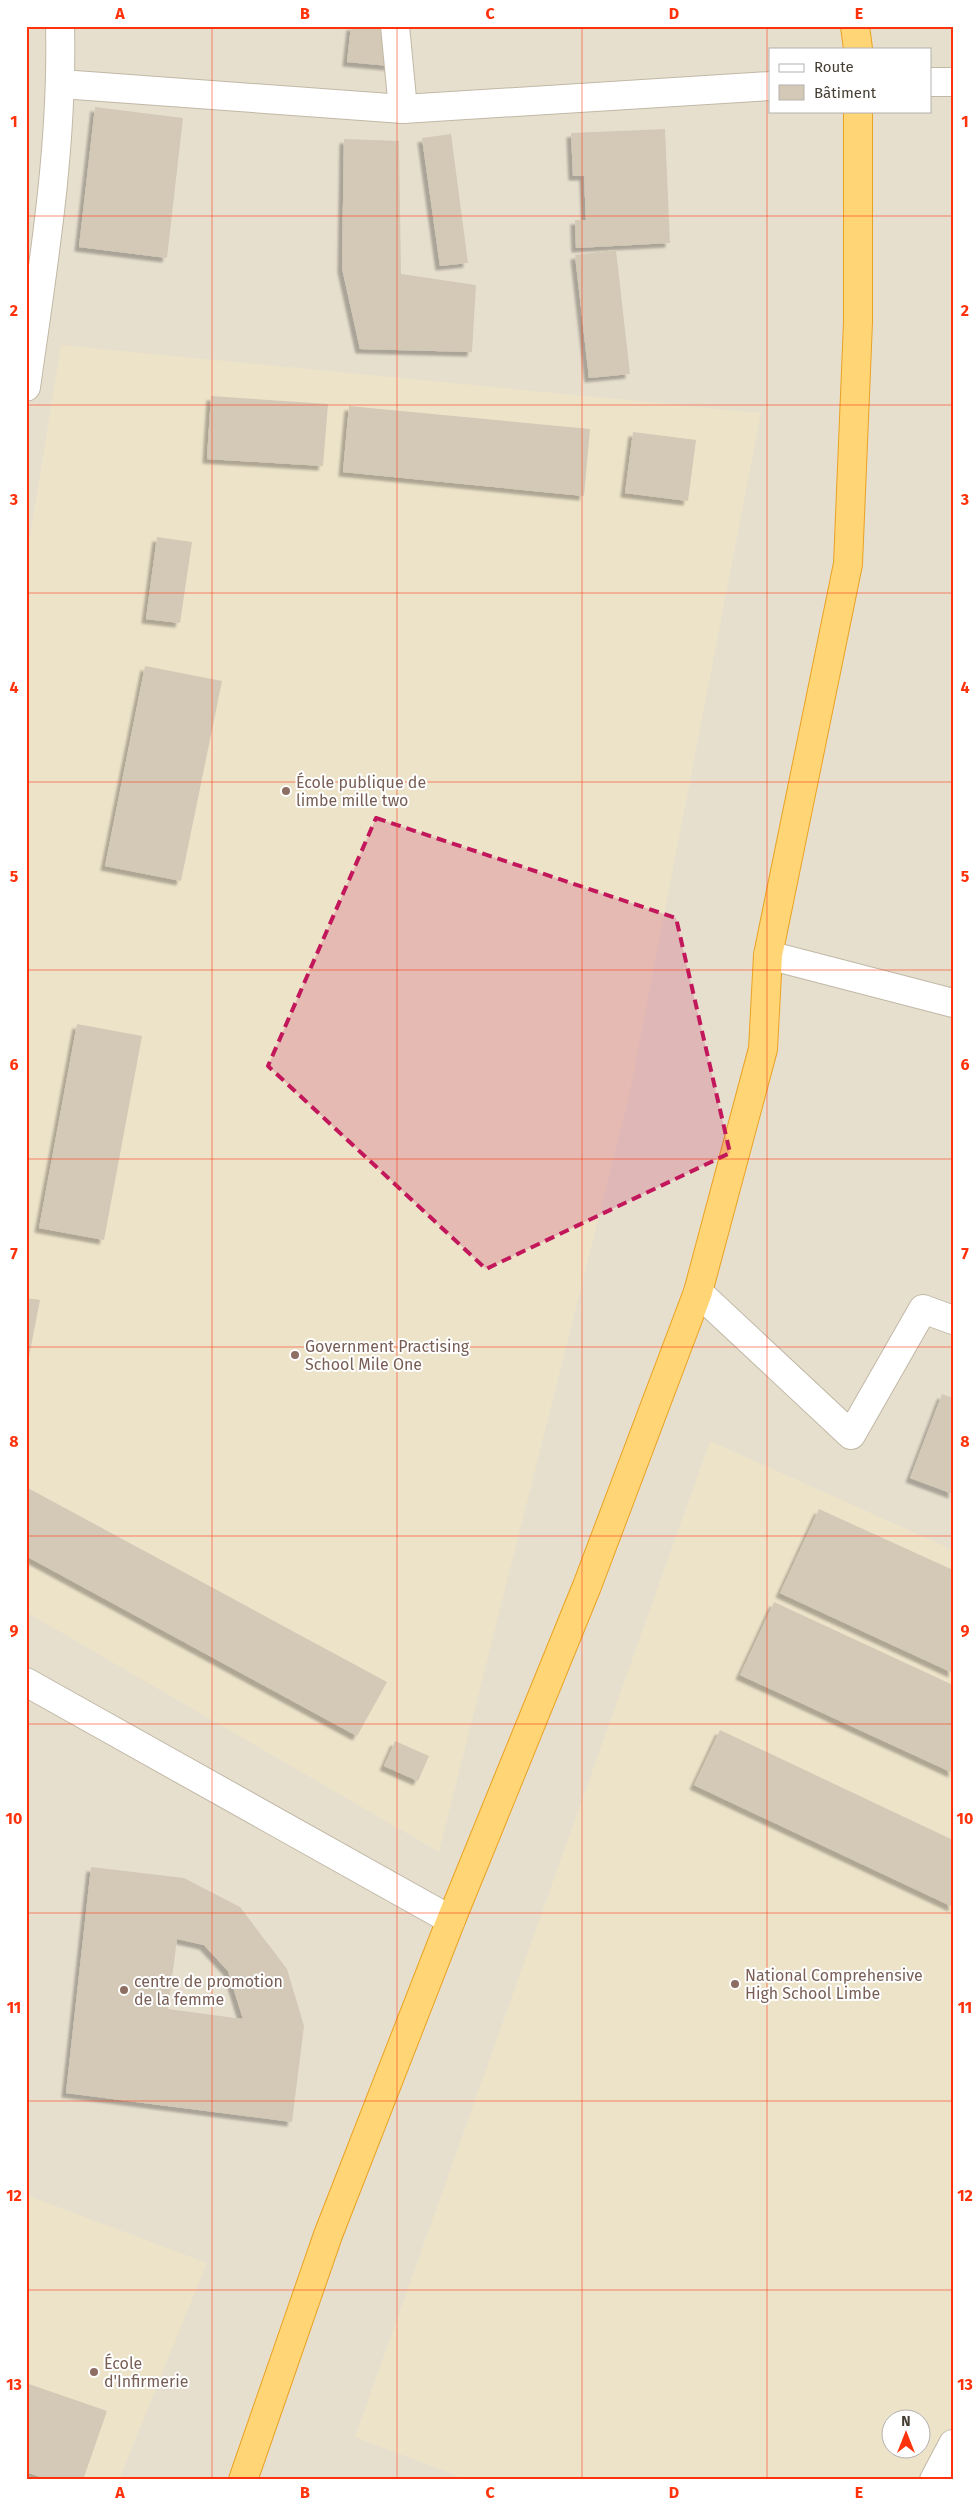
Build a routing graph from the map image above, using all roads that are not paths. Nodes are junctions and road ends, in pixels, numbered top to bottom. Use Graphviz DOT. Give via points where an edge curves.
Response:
graph roads {
  1 [pos="60,26"];
  2 [pos="395,26"];
  3 [pos="856,26"];
  4 [pos="858,48"];
  5 [pos="932,82"];
  6 [pos="953,82"];
  7 [pos="61,84"];
  8 [pos="769,86"];
  9 [pos="403,109"];
  10 [pos="858,112"];
  11 [pos="26,387"];
  12 [pos="768,955"];
  13 [pos="953,1003"];
  14 [pos="698,1292"];
  15 [pos="953,1320"];
  16 [pos="26,1682"];
  17 [pos="451,1920"];
  18 [pos="953,2444"];
  19 [pos="243,2480"];
  20 [pos="934,2480"];
  1 -- 7 [label="street"];
  2 -- 9 [label="street"];
  3 -- 4 [label="highway"];
  5 -- 6 [label="street"];
  7 -- 9 [label="street"];
  7 -- 11 [label="street" via="50,214"];
  8 -- 9 [label="street"];
  10 -- 12 [label="highway" via="858,322 848,564"];
  12 -- 13 [label="street"];
  12 -- 14 [label="highway" via="763,1049"];
  14 -- 15 [label="street" via="851,1435 923,1309"];
  14 -- 17 [label="highway" via="587,1586"];
  16 -- 17 [label="street"];
  17 -- 19 [label="highway" via="328,2235"];
  18 -- 20 [label="street"];
}
